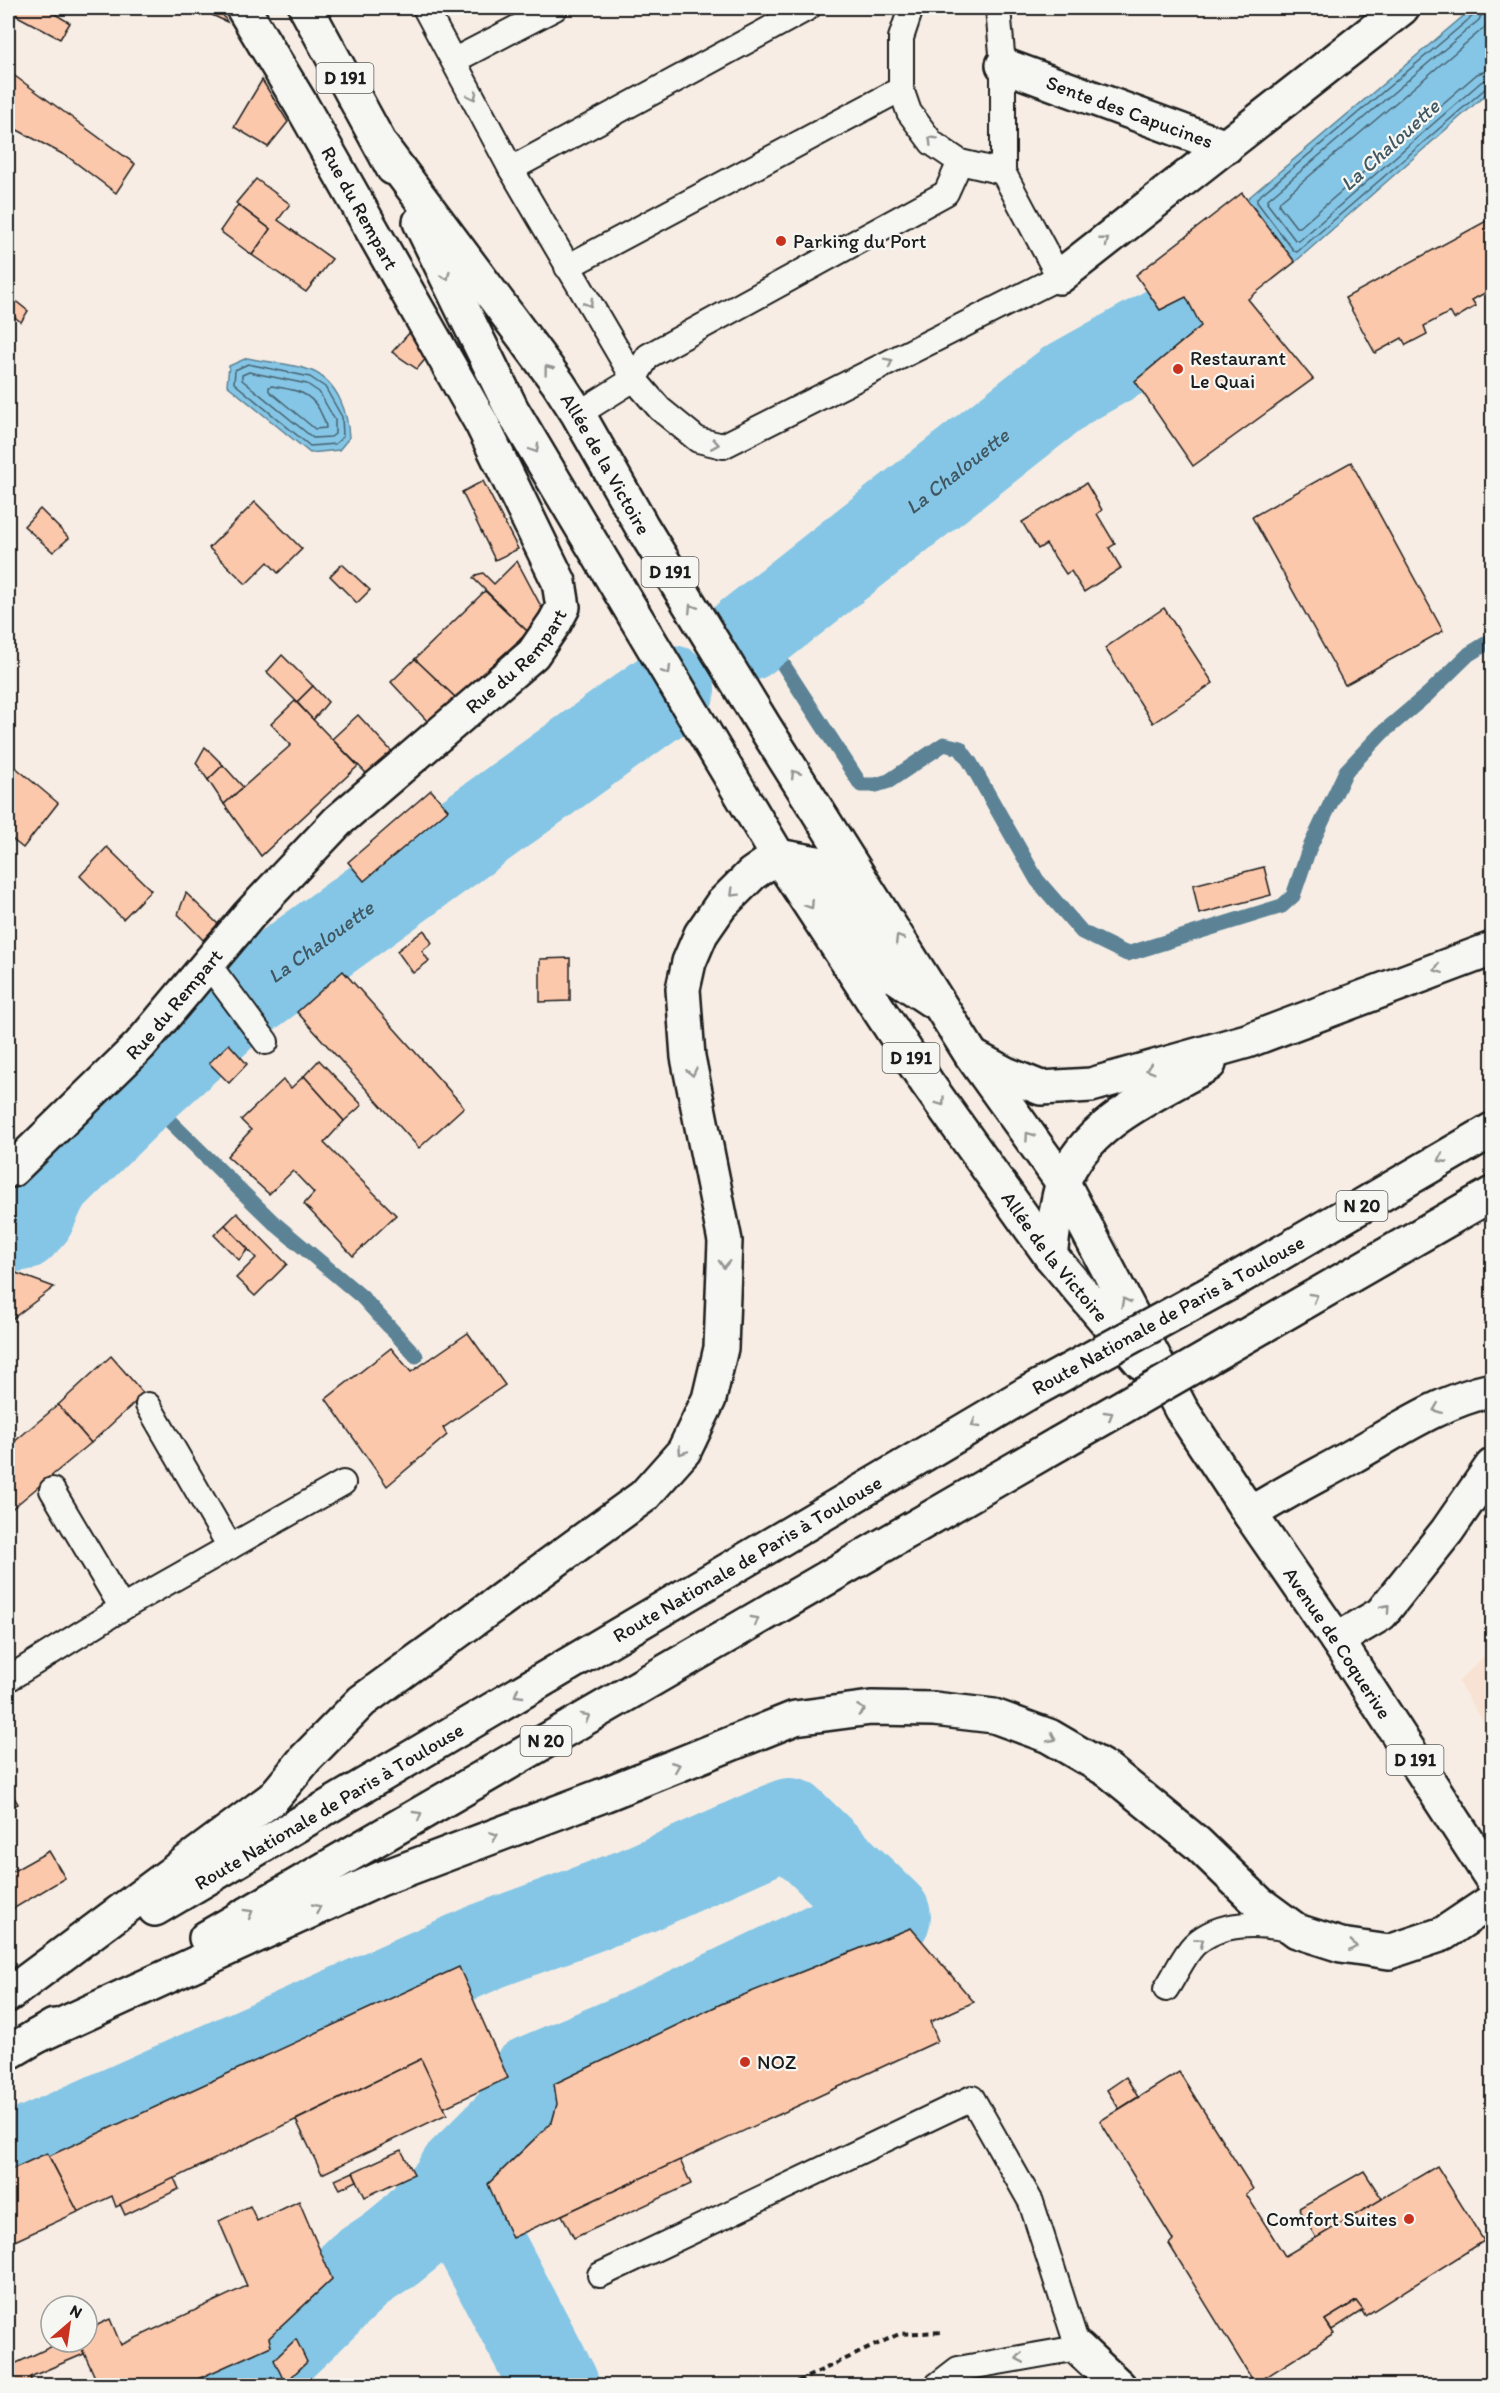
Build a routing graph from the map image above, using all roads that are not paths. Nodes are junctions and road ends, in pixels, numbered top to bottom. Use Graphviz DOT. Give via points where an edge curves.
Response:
graph roads {
  1 [pos="243,8"];
  2 [pos="306,8"];
  3 [pos="425,8"];
  4 [pos="555,8"];
  5 [pos="808,8"];
  6 [pos="911,8"];
  7 [pos="998,8"];
  8 [pos="1402,8"];
  9 [pos="454,60"];
  10 [pos="1004,65"];
  11 [pos="901,89"];
  12 [pos="1226,147"];
  13 [pos="383,148"];
  14 [pos="960,162"];
  15 [pos="511,170"];
  16 [pos="1003,172"];
  17 [pos="567,267"];
  18 [pos="1059,277"];
  19 [pos="634,379"];
  20 [pos="578,414"];
  21 [pos="778,856"];
  22 [pos="1492,949"];
  23 [pos="208,964"];
  24 [pos="941,1006"];
  25 [pos="1246,1041"];
  26 [pos="266,1042"];
  27 [pos="972,1056"];
  28 [pos="1492,1130"];
  29 [pos="12,1170"];
  30 [pos="1063,1183"];
  31 [pos="1492,1194"];
  32 [pos="1050,1256"];
  33 [pos="1492,1390"];
  34 [pos="148,1405"];
  35 [pos="1181,1409"];
  36 [pos="1492,1466"];
  37 [pos="343,1483"];
  38 [pos="52,1490"];
  39 [pos="1250,1515"];
  40 [pos="230,1547"];
  41 [pos="122,1608"];
  42 [pos="1337,1640"];
  43 [pos="8,1679"];
  44 [pos="1492,1879"];
  45 [pos="1492,1901"];
  46 [pos="1297,1930"];
  47 [pos="1166,1989"];
  48 [pos="8,1996"];
  49 [pos="21,2045"];
  50 [pos="600,2275"];
  51 [pos="1078,2348"];
  52 [pos="936,2385"];
  53 [pos="1119,2385"];
  1 -- 23 [label="main road, Rue du Rempart" via="482,424 559,582 563,607 533,654 339,821"];
  2 -- 13 [label="main road, Allée de la Victoire / D 191"];
  3 -- 9 [label="lane"];
  4 -- 9 [label="lane"];
  5 -- 15 [label="lane"];
  6 -- 11 [label="lane" via="901,38"];
  7 -- 10 [label="lane"];
  8 -- 12 [label="main road"];
  9 -- 15 [label="lane, one-way"];
  10 -- 12 [label="main road, Sente des Capucines"];
  10 -- 16 [label="lane"];
  14 -- 11 [label="lane, one-way" via="932,143 909,112"];
  11 -- 17 [label="lane"];
  18 -- 12 [label="main road, Sente des Capucines, one-way"];
  20 -- 13 [label="main road, Allée de la Victoire / D 191, one-way"];
  13 -- 21 [label="main road, Allée de la Victoire / D 191, one-way" via="512,410"];
  14 -- 16 [label="lane"];
  14 -- 19 [label="lane" via="946,193 648,356"];
  15 -- 17 [label="lane"];
  16 -- 18 [label="lane"];
  17 -- 19 [label="lane, one-way"];
  19 -- 18 [label="lane, one-way" via="660,409 698,440 723,446"];
  19 -- 20 [label="lane"];
  24 -- 20 [label="main road, Allée de la Victoire / D 191, one-way" via="666,566"];
  21 -- 24 [label="main road, Allée de la Victoire" via="817,863 889,972"];
  21 -- 32 [label="main road, Allée de la Victoire / D 191, one-way" via="927,1083"];
  21 -- 48 [label="main road, one-way" via="752,874 721,905 701,934 682,990 688,1057 725,1241 721,1348 709,1399 684,1451 644,1496 362,1701 273,1798"];
  22 -- 25 [label="main road, one-way"];
  23 -- 26 [label="lane"];
  23 -- 29 [label="main road, Rue du Rempart" via="140,1045"];
  24 -- 27 [label="main road, Allée de la Victoire / D 191"];
  25 -- 27 [label="main road, one-way" via="1091,1086 1041,1088"];
  25 -- 30 [label="main road" via="1115,1119 1083,1148"];
  30 -- 27 [label="main road, Allée de la Victoire / D 191, one-way"];
  28 -- 48 [label="main road, Route Nationale de Paris à Toulouse / N 20, one-way, bridge" via="1231,1282 1026,1394"];
  30 -- 32 [label="main road"];
  35 -- 30 [label="main road, Allée de la Victoire / D 191, one-way"];
  49 -- 31 [label="main road, N 20, one-way, bridge"];
  32 -- 35 [label="main road, Allée de la Victoire / D 191"];
  33 -- 39 [label="main road, one-way" via="1415,1419"];
  34 -- 40 [label="lane"];
  35 -- 39 [label="main road, Avenue de Coquerive / D 191"];
  42 -- 36 [label="main road, one-way" via="1381,1614 1447,1532"];
  37 -- 40 [label="lane"];
  38 -- 41 [label="lane"];
  39 -- 42 [label="main road, Avenue de Coquerive / D 191"];
  40 -- 41 [label="lane"];
  41 -- 43 [label="lane"];
  42 -- 44 [label="main road, Avenue de Coquerive / D 191"];
  46 -- 45 [label="main road, one-way" via="1341,1944 1389,1952 1443,1934"];
  47 -- 46 [label="lane, one-way" via="1194,1946 1220,1929 1265,1924"];
  49 -- 46 [label="main road, one-way" via="380,1879 795,1718 871,1708 934,1709 994,1716 1049,1736 1109,1771 1197,1843 1258,1903"];
  50 -- 51 [label="lane" via="972,2098 1031,2202"];
  51 -- 52 [label="lane, one-way" via="958,2369"];
  51 -- 53 [label="main road"];
}
